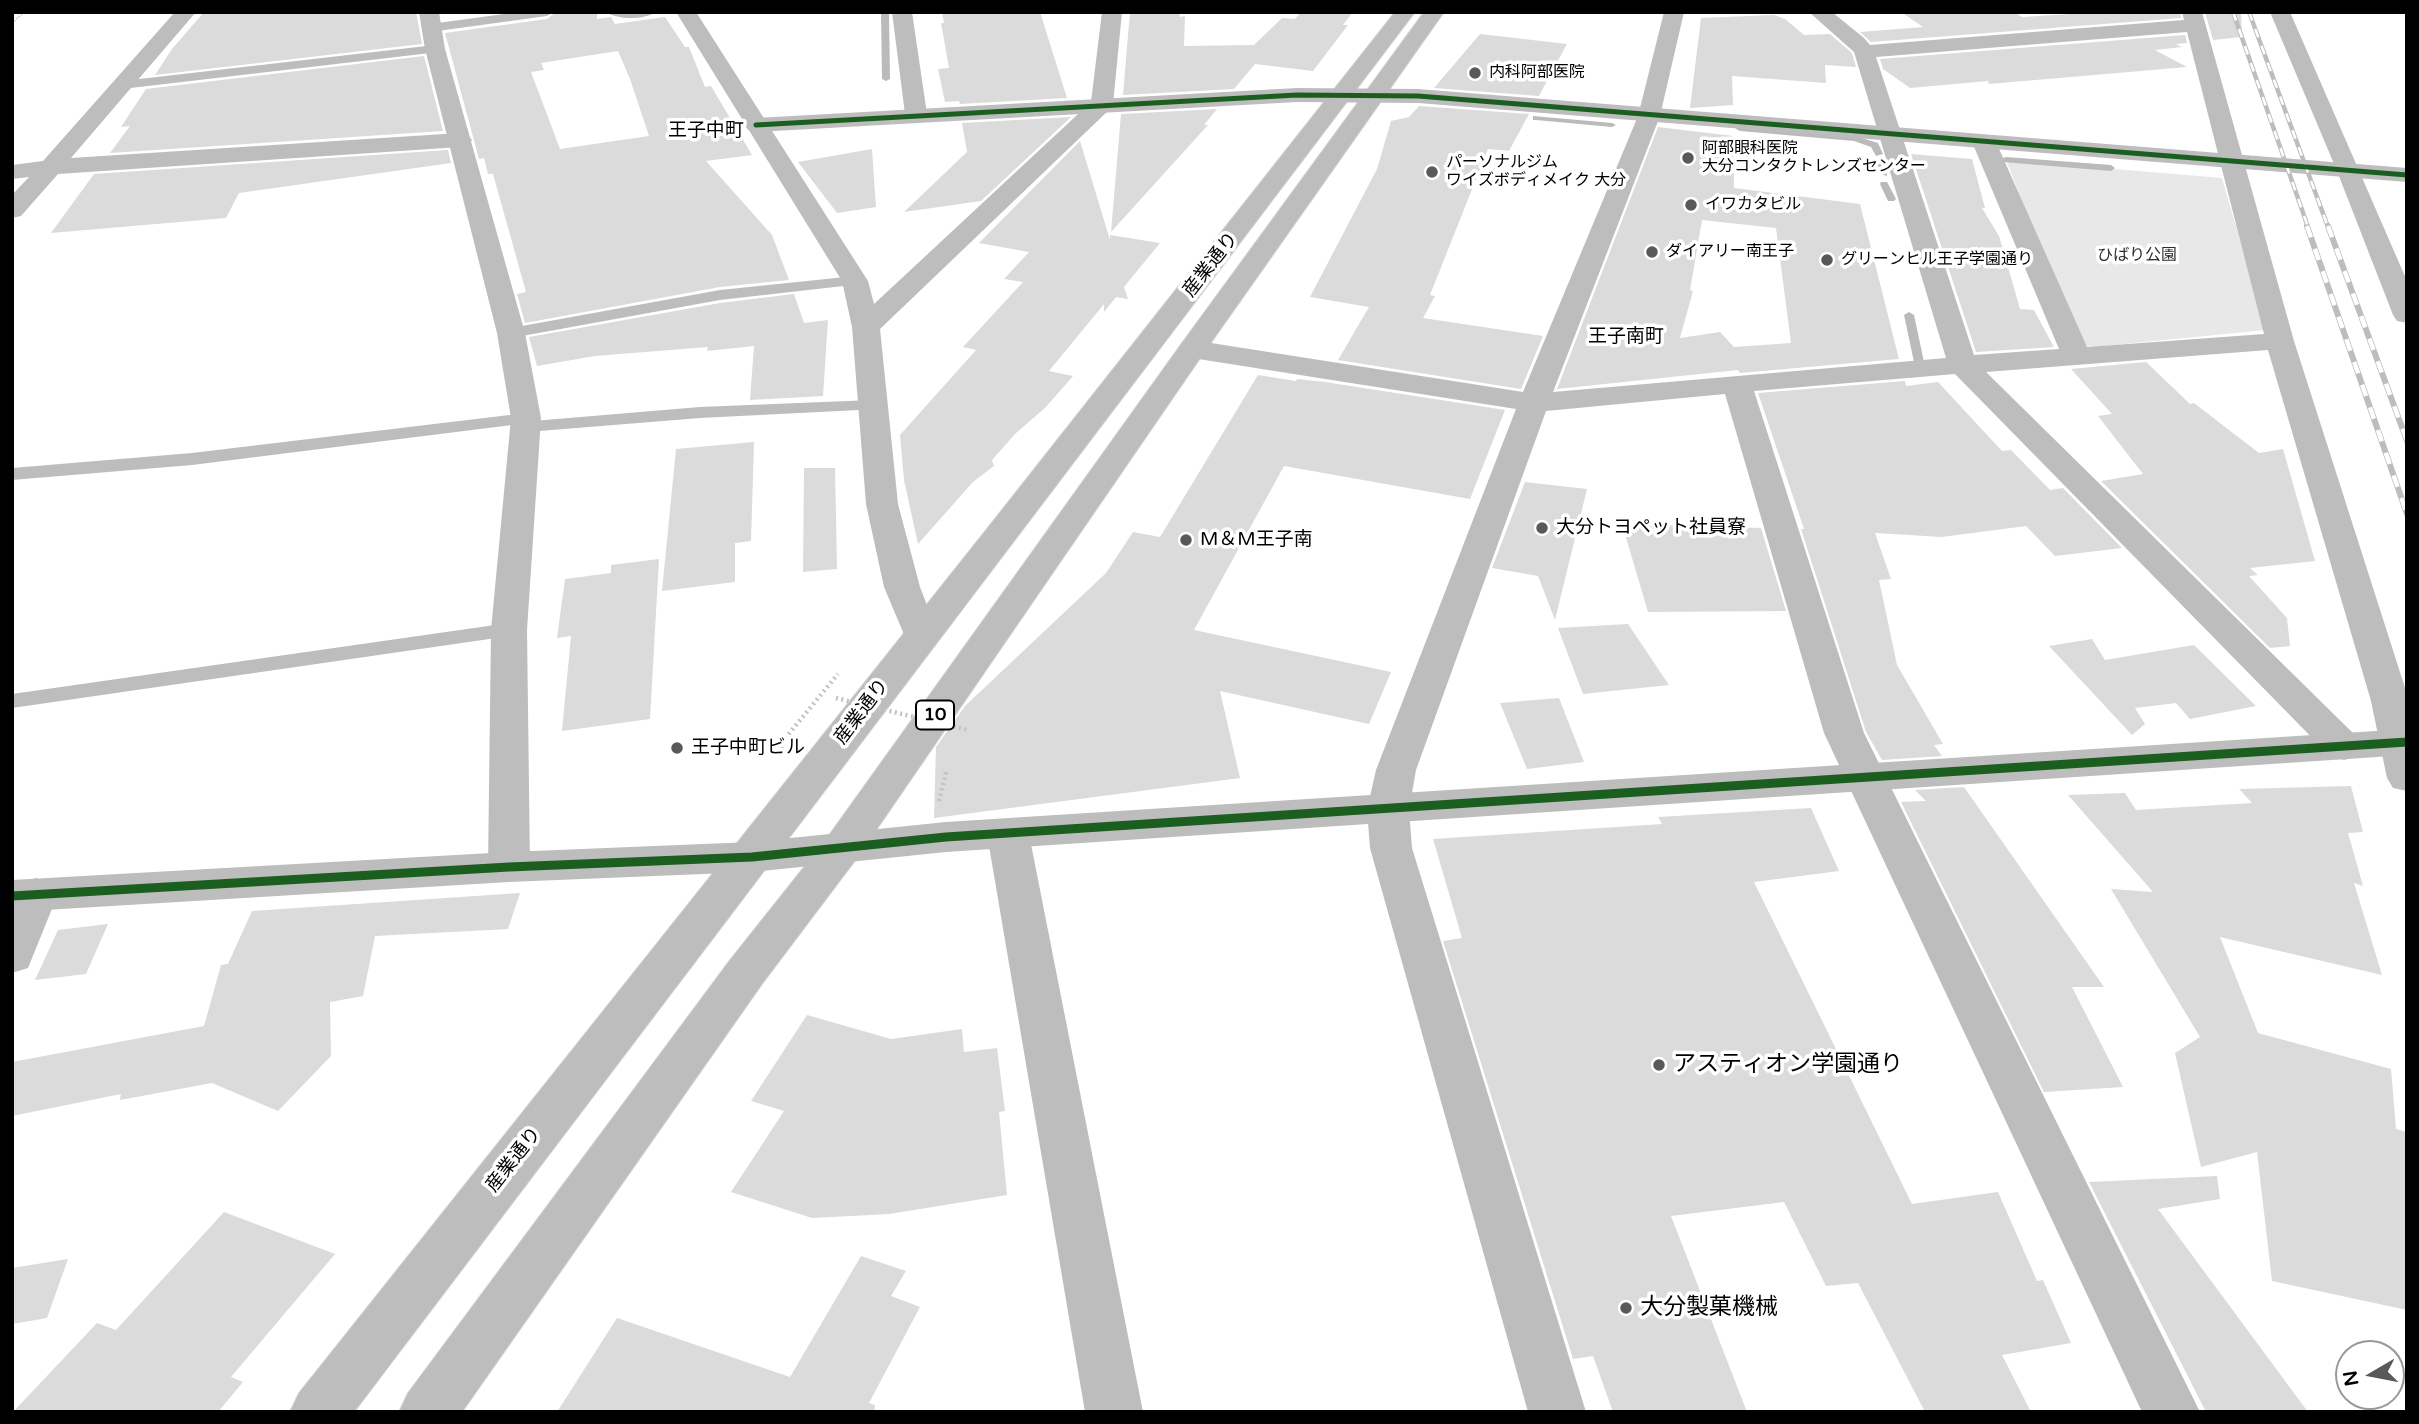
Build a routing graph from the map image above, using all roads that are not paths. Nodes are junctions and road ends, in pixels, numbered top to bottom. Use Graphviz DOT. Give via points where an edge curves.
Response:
graph roads {
  1 [pos="186,12"];
  2 [pos="547,12"];
  3 [pos="612,12"];
  4 [pos="650,12"];
  5 [pos="686,12"];
  6 [pos="902,12"];
  7 [pos="1112,12"];
  8 [pos="1405,12"];
  9 [pos="1434,12"];
  10 [pos="1674,12"];
  11 [pos="1819,12"];
  12 [pos="2280,12"];
  13 [pos="2194,18"];
  14 [pos="431,30"];
  15 [pos="1864,52"];
  16 [pos="122,85"];
  17 [pos="1358,95"];
  18 [pos="1102,104"];
  19 [pos="916,114"];
  20 [pos="1648,116"];
  21 [pos="756,125"];
  22 [pos="1890,134"];
  23 [pos="460,140"];
  24 [pos="1984,142"];
  25 [pos="2233,162"];
  26 [pos="50,167"];
  27 [pos="2349,171"];
  28 [pos="12,172"];
  29 [pos="2407,176"];
  30 [pos="12,211"];
  31 [pos="855,281"];
  32 [pos="2407,316"];
  33 [pos="866,327"];
  34 [pos="511,333"];
  35 [pos="2280,341"];
  36 [pos="1192,349"];
  37 [pos="2077,357"];
  38 [pos="1963,366"];
  39 [pos="1737,384"];
  40 [pos="1534,403"];
  41 [pos="873,405"];
  42 [pos="527,423"];
  43 [pos="12,474"];
  44 [pos="509,630"];
  45 [pos="921,636"];
  46 [pos="12,701"];
  47 [pos="2344,747"];
  48 [pos="2404,754"];
  49 [pos="1866,779"];
  50 [pos="1388,810"];
  51 [pos="1009,834"];
  52 [pos="842,848"];
  53 [pos="752,858"];
  54 [pos="509,867"];
  55 [pos="24,895"];
  56 [pos="12,956"];
  57 [pos="319,1412"];
  58 [pos="428,1412"];
  59 [pos="1114,1412"];
  60 [pos="1557,1412"];
  61 [pos="2171,1412"];
  1 -- 16 [label="main road"];
  2 -- 14 [label="lane"];
  3 -- 4 [label="lane"];
  5 -- 21 [label="main road"];
  6 -- 19 [label="main road"];
  7 -- 18 [label="main road"];
  8 -- 17 [label="main road, 産業通り / 10"];
  9 -- 17 [label="main road, 産業通り / 10"];
  10 -- 20 [label="main road"];
  11 -- 15 [label="main road"];
  12 -- 27 [label="main road"];
  13 -- 15 [label="main road"];
  13 -- 25 [label="main road"];
  14 -- 16 [label="lane"];
  14 -- 23 [label="main road"];
  15 -- 22 [label="main road"];
  16 -- 26 [label="main road"];
  17 -- 18 [label="main road"];
  17 -- 20 [label="main road" via="1457,98"];
  17 -- 36 [label="main road, 産業通り / 10"];
  17 -- 45 [label="main road, 産業通り / 10"];
  18 -- 19 [label="main road"];
  18 -- 33 [label="main road"];
  19 -- 21 [label="main road"];
  20 -- 22 [label="main road"];
  20 -- 40 [label="main road"];
  21 -- 31 [label="main road"];
  22 -- 24 [label="main road"];
  22 -- 38 [label="main road"];
  23 -- 26 [label="main road"];
  23 -- 34 [label="main road"];
  24 -- 25 [label="main road"];
  24 -- 37 [label="main road"];
  25 -- 27 [label="main road"];
  25 -- 35 [label="main road"];
  26 -- 28 [label="main road"];
  26 -- 30 [label="main road"];
  27 -- 29 [label="main road"];
  27 -- 32 [label="main road"];
  31 -- 33 [label="main road"];
  31 -- 34 [label="lane" via="720,295"];
  33 -- 41 [label="main road"];
  34 -- 42 [label="main road"];
  35 -- 37 [label="main road"];
  35 -- 48 [label="main road"];
  36 -- 40 [label="main road"];
  36 -- 52 [label="main road, 産業通り / 10"];
  37 -- 38 [label="main road"];
  38 -- 39 [label="main road"];
  38 -- 47 [label="main road"];
  39 -- 40 [label="main road"];
  39 -- 49 [label="main road" via="1844,733"];
  40 -- 50 [label="main road" via="1396,770"];
  41 -- 42 [label="lane"];
  41 -- 45 [label="main road" via="882,504 902,587"];
  42 -- 43 [label="lane"];
  42 -- 44 [label="main road"];
  44 -- 46 [label="lane"];
  44 -- 54 [label="main road"];
  45 -- 53 [label="main road, 産業通り / 10"];
  47 -- 48 [label="main road"];
  47 -- 49 [label="main road"];
  49 -- 50 [label="main road"];
  49 -- 61 [label="main road"];
  50 -- 51 [label="main road"];
  50 -- 60 [label="main road" via="1391,848"];
  51 -- 52 [label="main road"];
  51 -- 59 [label="main road"];
  52 -- 53 [label="main road"];
  52 -- 58 [label="main road, 産業通り / 10" via="746,972"];
  53 -- 54 [label="main road"];
  53 -- 57 [label="main road, 産業通り / 10"];
  54 -- 55 [label="main road"];
  55 -- 56 [label="main road"];
}
